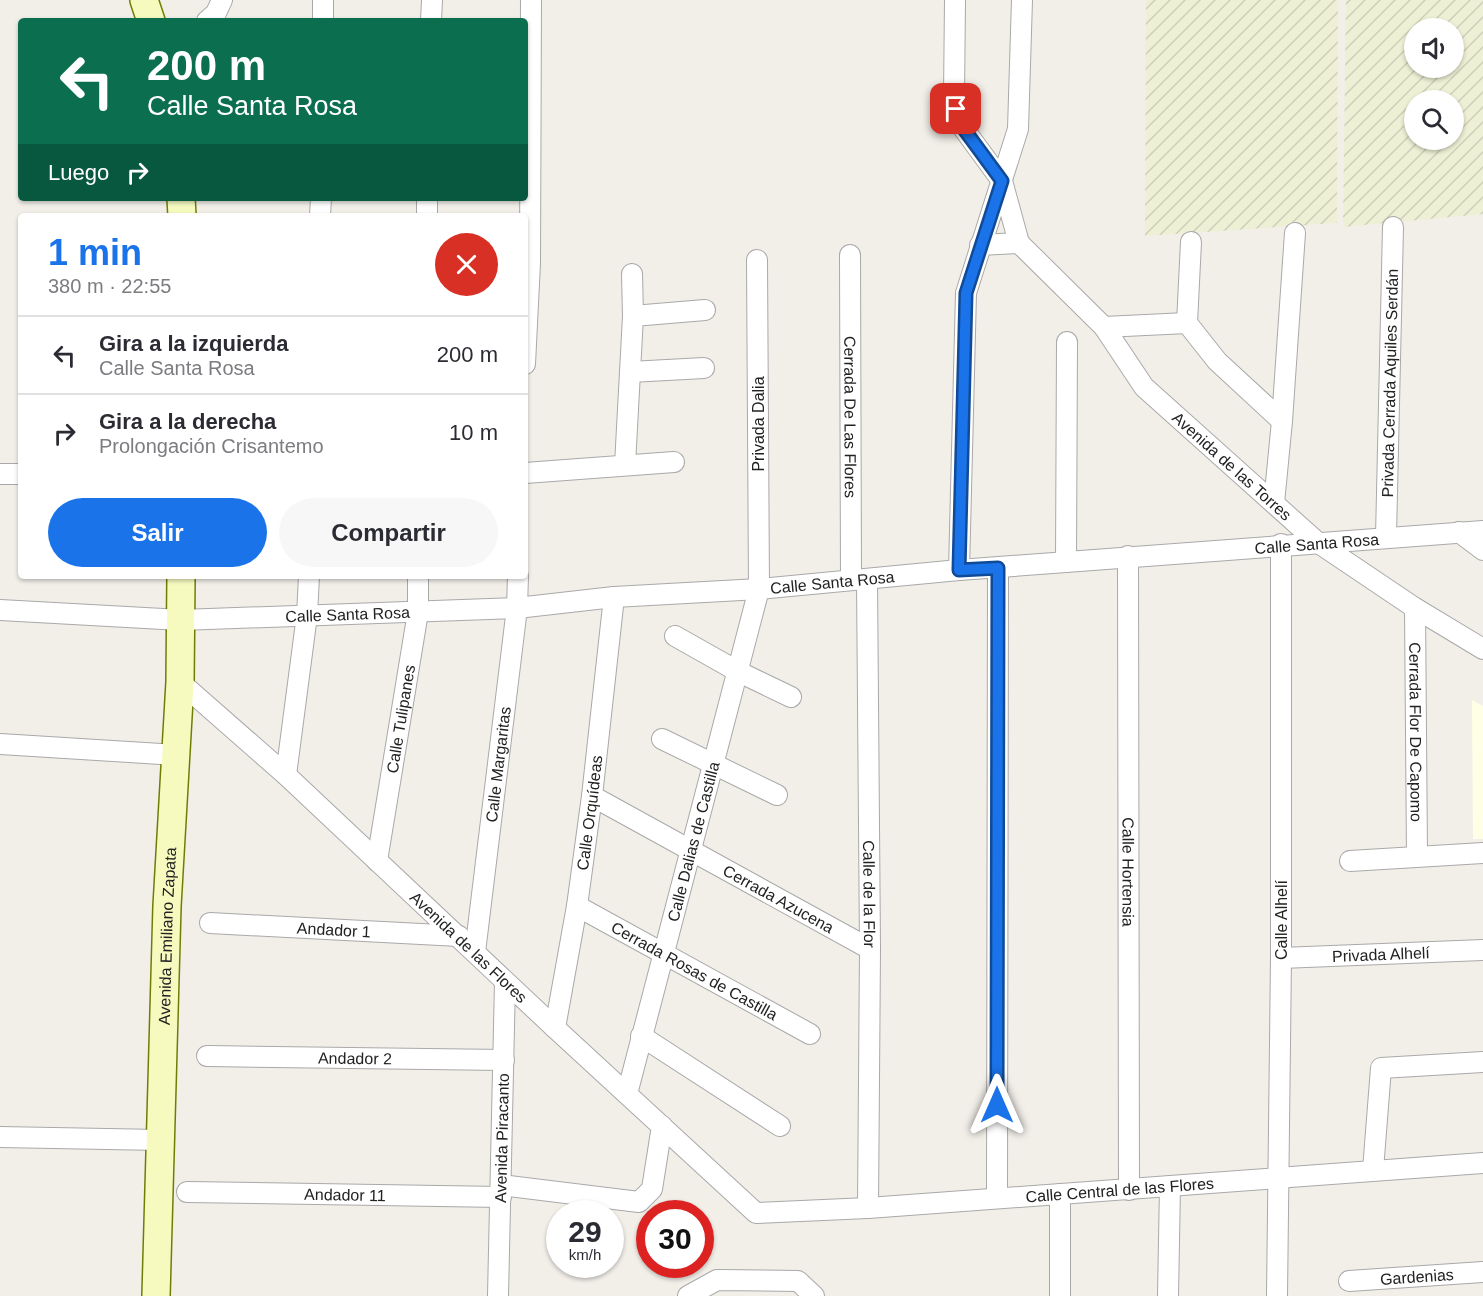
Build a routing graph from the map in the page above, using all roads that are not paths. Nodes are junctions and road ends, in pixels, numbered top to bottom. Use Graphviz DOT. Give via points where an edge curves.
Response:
graph roads {
  1 [pos="144,0"];
  2 [pos="222,0"];
  3 [pos="323,0"];
  4 [pos="432,0"];
  5 [pos="531,0"];
  6 [pos="955,0"];
  7 [pos="1022,0"];
  8 [pos="150,18"];
  9 [pos="210,18"];
  10 [pos="323,18"];
  11 [pos="431,18"];
  12 [pos="1002,181"];
  13 [pos="1393,227"];
  14 [pos="1295,233"];
  15 [pos="1191,242"];
  16 [pos="1020,243"];
  17 [pos="980,245"];
  18 [pos="850,255"];
  19 [pos="757,260"];
  20 [pos="632,274"];
  21 [pos="528,303"];
  22 [pos="705,310"];
  23 [pos="633,316"];
  24 [pos="1187,323"];
  25 [pos="1104,327"];
  26 [pos="1067,342"];
  27 [pos="704,368"];
  28 [pos="630,372"];
  29 [pos="1282,421"];
  30 [pos="674,462"];
  31 [pos="625,465"];
  32 [pos="528,473"];
  33 [pos="0,474"];
  34 [pos="18,474"];
  35 [pos="1274,503"];
  36 [pos="1483,531"];
  37 [pos="1459,532"];
  38 [pos="1386,537"];
  39 [pos="1317,542"];
  40 [pos="1281,544"];
  41 [pos="1483,550"];
  42 [pos="1128,556"];
  43 [pos="1066,562"];
  44 [pos="998,568"];
  45 [pos="959,570"];
  46 [pos="181,579"];
  47 [pos="309,579"];
  48 [pos="418,579"];
  49 [pos="518,579"];
  50 [pos="859,579"];
  51 [pos="759,589"];
  52 [pos="614,597"];
  53 [pos="517,608"];
  54 [pos="1415,608"];
  55 [pos="0,610"];
  56 [pos="418,612"];
  57 [pos="307,615"];
  58 [pos="182,620"];
  59 [pos="675,636"];
  60 [pos="1483,649"];
  61 [pos="737,671"];
  62 [pos="180,682"];
  63 [pos="791,697"];
  64 [pos="662,739"];
  65 [pos="0,744"];
  66 [pos="177,755"];
  67 [pos="713,765"];
  68 [pos="286,775"];
  69 [pos="777,795"];
  70 [pos="592,796"];
  71 [pos="690,851"];
  72 [pos="1483,853"];
  73 [pos="1417,856"];
  74 [pos="377,861"];
  75 [pos="1350,861"];
  76 [pos="577,906"];
  77 [pos="210,923"];
  78 [pos="459,936"];
  79 [pos="870,949"];
  80 [pos="1483,950"];
  81 [pos="475,952"];
  82 [pos="664,954"];
  83 [pos="1281,958"];
  84 [pos="505,982"];
  85 [pos="555,1028"];
  86 [pos="810,1034"];
  87 [pos="641,1036"];
  88 [pos="207,1056"];
  89 [pos="504,1060"];
  90 [pos="1483,1062"];
  91 [pos="627,1094"];
  92 [pos="662,1126"];
  93 [pos="780,1126"];
  94 [pos="0,1137"];
  95 [pos="160,1140"];
  96 [pos="1483,1163"];
  97 [pos="1373,1170"];
  98 [pos="1279,1177"];
  99 [pos="1170,1186"];
  100 [pos="1129,1190"];
  101 [pos="501,1191"];
  102 [pos="187,1192"];
  103 [pos="1060,1194"];
  104 [pos="997,1198"];
  105 [pos="868,1208"];
  106 [pos="756,1213"];
  107 [pos="1483,1272"];
  108 [pos="1349,1281"];
  109 [pos="156,1296"];
  110 [pos="498,1296"];
  111 [pos="688,1296"];
  112 [pos="814,1296"];
  113 [pos="1060,1296"];
  114 [pos="1168,1296"];
  115 [pos="1278,1296"];
  1 -- 8 [label="main road"];
  2 -- 9 [label="street"];
  3 -- 10 [label="street"];
  4 -- 11 [label="street"];
  5 -- 21 [label="street"];
  6 -- 12 [label="street" via="954,97 958,121"];
  7 -- 12 [label="street" via="1018,129"];
  12 -- 16 [label="street"];
  12 -- 17 [label="street"];
  13 -- 38 [label="street, Privada Cerrada Aquiles Serdán"];
  14 -- 29 [label="street"];
  15 -- 24 [label="street"];
  16 -- 17 [label="street"];
  16 -- 25 [label="street, Avenida de las Torres"];
  17 -- 45 [label="street" via="966,293"];
  18 -- 50 [label="street, Cerrada De Las Flores"];
  19 -- 51 [label="street, Privada Dalia"];
  20 -- 23 [label="street"];
  22 -- 23 [label="street"];
  23 -- 28 [label="street"];
  24 -- 25 [label="street"];
  24 -- 29 [label="street" via="1217,361"];
  25 -- 35 [label="street, Avenida de las Torres" via="1144,387"];
  26 -- 43 [label="street"];
  27 -- 28 [label="street"];
  28 -- 31 [label="street"];
  29 -- 35 [label="street"];
  30 -- 31 [label="street"];
  31 -- 32 [label="street"];
  33 -- 34 [label="street"];
  35 -- 39 [label="street, Avenida de las Torres"];
  36 -- 37 [label="street, Calle Santa Rosa"];
  37 -- 38 [label="street, Calle Santa Rosa"];
  37 -- 41 [label="street"];
  38 -- 39 [label="street, Calle Santa Rosa"];
  39 -- 40 [label="street, Calle Santa Rosa"];
  39 -- 54 [label="street, Avenida de las Torres"];
  40 -- 42 [label="street, Calle Santa Rosa"];
  40 -- 83 [label="street, Calle Alhelí"];
  42 -- 43 [label="street, Calle Santa Rosa"];
  42 -- 100 [label="street, Calle Hortensia"];
  43 -- 44 [label="street, Calle Santa Rosa"];
  44 -- 45 [label="street, Calle Santa Rosa"];
  44 -- 104 [label="street"];
  45 -- 50 [label="street, Calle Santa Rosa"];
  46 -- 58 [label="main road, Avenida Emiliano Zapata"];
  47 -- 57 [label="street"];
  48 -- 56 [label="street, Calle Tulipanes"];
  49 -- 53 [label="street, Calle Margaritas"];
  50 -- 51 [label="street, Calle Santa Rosa"];
  50 -- 79 [label="street, Calle de la Flor"];
  51 -- 52 [label="street, Calle Santa Rosa"];
  51 -- 61 [label="street, Calle Dalias de Castilla"];
  52 -- 53 [label="street, Calle Santa Rosa"];
  52 -- 70 [label="street, Calle Orquídeas"];
  53 -- 56 [label="street, Calle Santa Rosa"];
  53 -- 81 [label="street, Calle Margaritas"];
  54 -- 60 [label="street, Avenida de las Torres"];
  54 -- 73 [label="street, Cerrada Flor De Capomo"];
  55 -- 58 [label="street, Calle Santa Rosa"];
  56 -- 57 [label="street, Calle Santa Rosa"];
  56 -- 74 [label="street, Calle Tulipanes"];
  57 -- 58 [label="street, Calle Santa Rosa"];
  57 -- 68 [label="street"];
  58 -- 62 [label="main road, Avenida Emiliano Zapata"];
  59 -- 61 [label="street"];
  61 -- 63 [label="street"];
  61 -- 67 [label="street, Calle Dalias de Castilla"];
  62 -- 66 [label="main road, Avenida Emiliano Zapata"];
  62 -- 68 [label="street, Avenida de las Flores"];
  64 -- 67 [label="street"];
  65 -- 66 [label="street"];
  66 -- 95 [label="main road, Avenida Emiliano Zapata" via="167,906"];
  67 -- 69 [label="street"];
  67 -- 71 [label="street, Calle Dalias de Castilla"];
  68 -- 74 [label="street, Avenida de las Flores"];
  70 -- 71 [label="street, Cerrada Azucena"];
  70 -- 76 [label="street, Calle Orquídeas"];
  71 -- 79 [label="street, Cerrada Azucena"];
  71 -- 82 [label="street, Calle Dalias de Castilla"];
  72 -- 73 [label="street"];
  73 -- 75 [label="street"];
  74 -- 78 [label="street, Avenida de las Flores"];
  76 -- 82 [label="street, Cerrada Rosas de Castilla"];
  76 -- 85 [label="street, Calle Orquídeas"];
  77 -- 78 [label="street, Andador 1"];
  78 -- 81 [label="street, Avenida de las Flores"];
  79 -- 105 [label="street, Calle de la Flor"];
  80 -- 83 [label="street, Privada Alhelí"];
  81 -- 84 [label="street, Avenida de las Flores"];
  82 -- 86 [label="street, Cerrada Rosas de Castilla"];
  82 -- 87 [label="street, Calle Dalias de Castilla"];
  83 -- 98 [label="street, Calle Alhelí"];
  84 -- 85 [label="street, Avenida de las Flores"];
  84 -- 89 [label="street, Avenida Piracanto"];
  85 -- 91 [label="street, Avenida de las Flores"];
  87 -- 91 [label="street, Calle Dalias de Castilla"];
  87 -- 93 [label="street"];
  88 -- 89 [label="street, Andador 2"];
  89 -- 101 [label="street, Avenida Piracanto"];
  90 -- 97 [label="street" via="1381,1068"];
  91 -- 92 [label="street, Avenida de las Flores"];
  92 -- 101 [label="street, Andador 11" via="652,1190 639,1202"];
  92 -- 106 [label="street, Avenida de las Flores"];
  94 -- 95 [label="street"];
  95 -- 109 [label="main road, Avenida Emiliano Zapata"];
  96 -- 97 [label="street, Calle Central de las Flores"];
  97 -- 98 [label="street, Calle Central de las Flores"];
  98 -- 99 [label="street, Calle Central de las Flores"];
  98 -- 115 [label="street, Calle Alhelí"];
  99 -- 100 [label="street, Calle Central de las Flores"];
  99 -- 114 [label="street"];
  100 -- 103 [label="street, Calle Central de las Flores"];
  101 -- 102 [label="street, Andador 11"];
  101 -- 110 [label="street, Avenida Piracanto"];
  103 -- 104 [label="street, Calle Central de las Flores"];
  103 -- 113 [label="street"];
  104 -- 105 [label="street, Calle Central de las Flores"];
  105 -- 106 [label="street, Calle Central de las Flores"];
  107 -- 108 [label="street, Gardenias"];
  111 -- 112 [label="street" via="717,1280 798,1281"];
}
